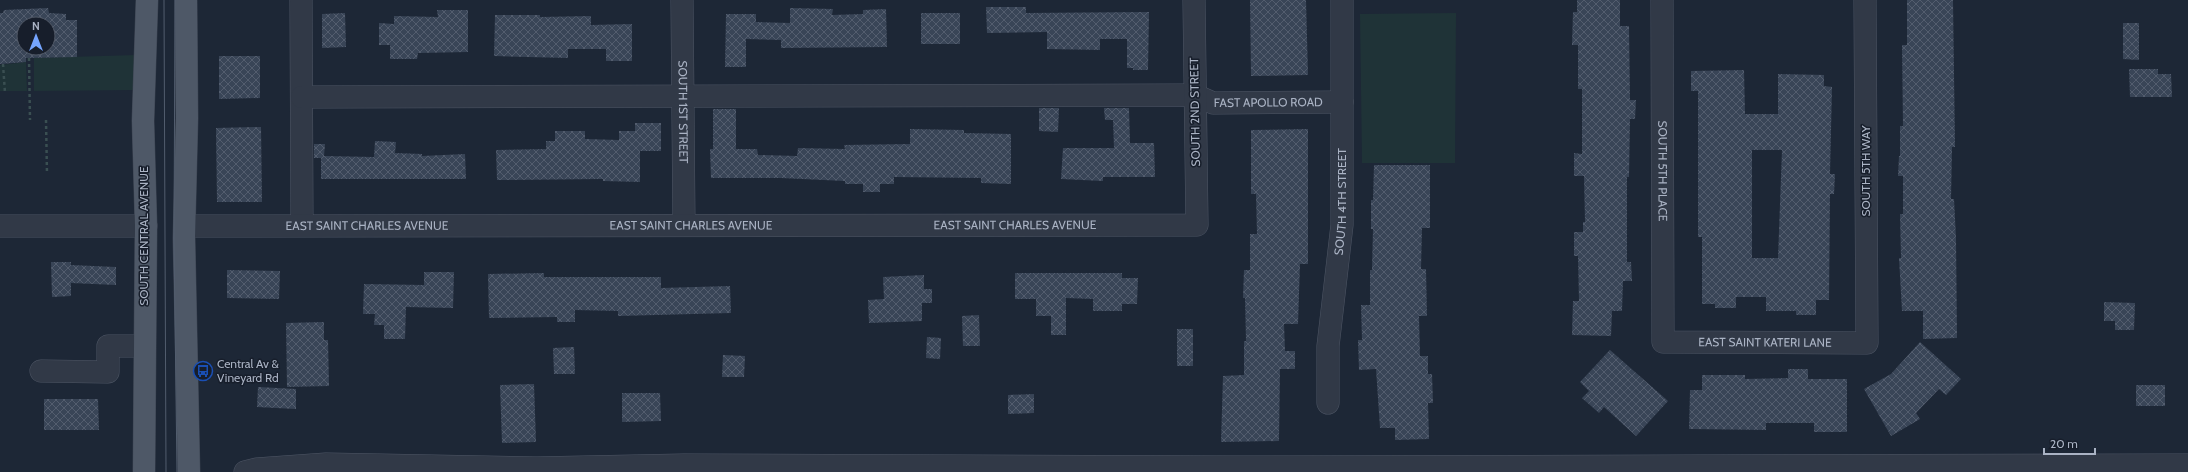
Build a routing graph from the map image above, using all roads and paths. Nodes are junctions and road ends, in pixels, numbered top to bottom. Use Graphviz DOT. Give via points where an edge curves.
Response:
graph roads {
  1 [pos="147,0"];
  2 [pos="186,0"];
  3 [pos="301,0"];
  4 [pos="682,0"];
  5 [pos="1194,0"];
  6 [pos="1342,0"];
  7 [pos="1662,0"];
  8 [pos="1865,0"];
  9 [pos="29,58"];
  10 [pos="3,64"];
  11 [pos="5,93"];
  12 [pos="1195,95"];
  13 [pos="683,96"];
  14 [pos="302,97"];
  15 [pos="1342,102"];
  16 [pos="30,120"];
  17 [pos="46,120"];
  18 [pos="47,174"];
  19 [pos="684,224"];
  20 [pos="302,225"];
  21 [pos="1197,225"];
  22 [pos="0,226"];
  23 [pos="146,226"];
  24 [pos="185,226"];
  25 [pos="1663,342"];
  26 [pos="1867,343"];
  27 [pos="144,346"];
  28 [pos="41,371"];
  29 [pos="1328,403"];
  30 [pos="2188,465"];
  31 [pos="144,472"];
  32 [pos="189,472"];
  33 [pos="245,472"];
  1 -- 23 [label="main road, SOUTH CENTRAL AVENUE" via="143,121"];
  2 -- 24 [label="main road"];
  3 -- 14 [label="street"];
  4 -- 13 [label="street, SOUTH 1ST STREET"];
  5 -- 12 [label="street, SOUTH 2ND STREET"];
  6 -- 15 [label="street, SOUTH 4TH STREET"];
  7 -- 25 [label="street, SOUTH 5TH PLACE"];
  8 -- 26 [label="street, SOUTH 5TH WAY"];
  9 -- 16 [label="path"];
  10 -- 11 [label="path"];
  12 -- 13 [label="street"];
  12 -- 15 [label="street, FAST APOLLO ROAD" via="1213,103"];
  12 -- 21 [label="street, SOUTH 2ND STREET"];
  13 -- 14 [label="street"];
  13 -- 19 [label="street, SOUTH 1ST STREET"];
  14 -- 20 [label="street"];
  15 -- 29 [label="street, SOUTH 4TH STREET" via="1342,225 1328,346"];
  17 -- 18 [label="path"];
  19 -- 20 [label="street, EAST SAINT CHARLES AVENUE"];
  19 -- 21 [label="street, EAST SAINT CHARLES AVENUE"];
  20 -- 24 [label="street, EAST SAINT CHARLES AVENUE"];
  22 -- 23 [label="street"];
  23 -- 27 [label="main road, SOUTH CENTRAL AVENUE"];
  24 -- 32 [label="main road"];
  25 -- 26 [label="street, EAST SAINT KATERI LANE"];
  27 -- 28 [label="street" via="108,346 108,372"];
  27 -- 31 [label="main road, SOUTH CENTRAL AVENUE"];
  30 -- 33 [label="street" via="684,465 536,468 326,464 257,468"];
}
